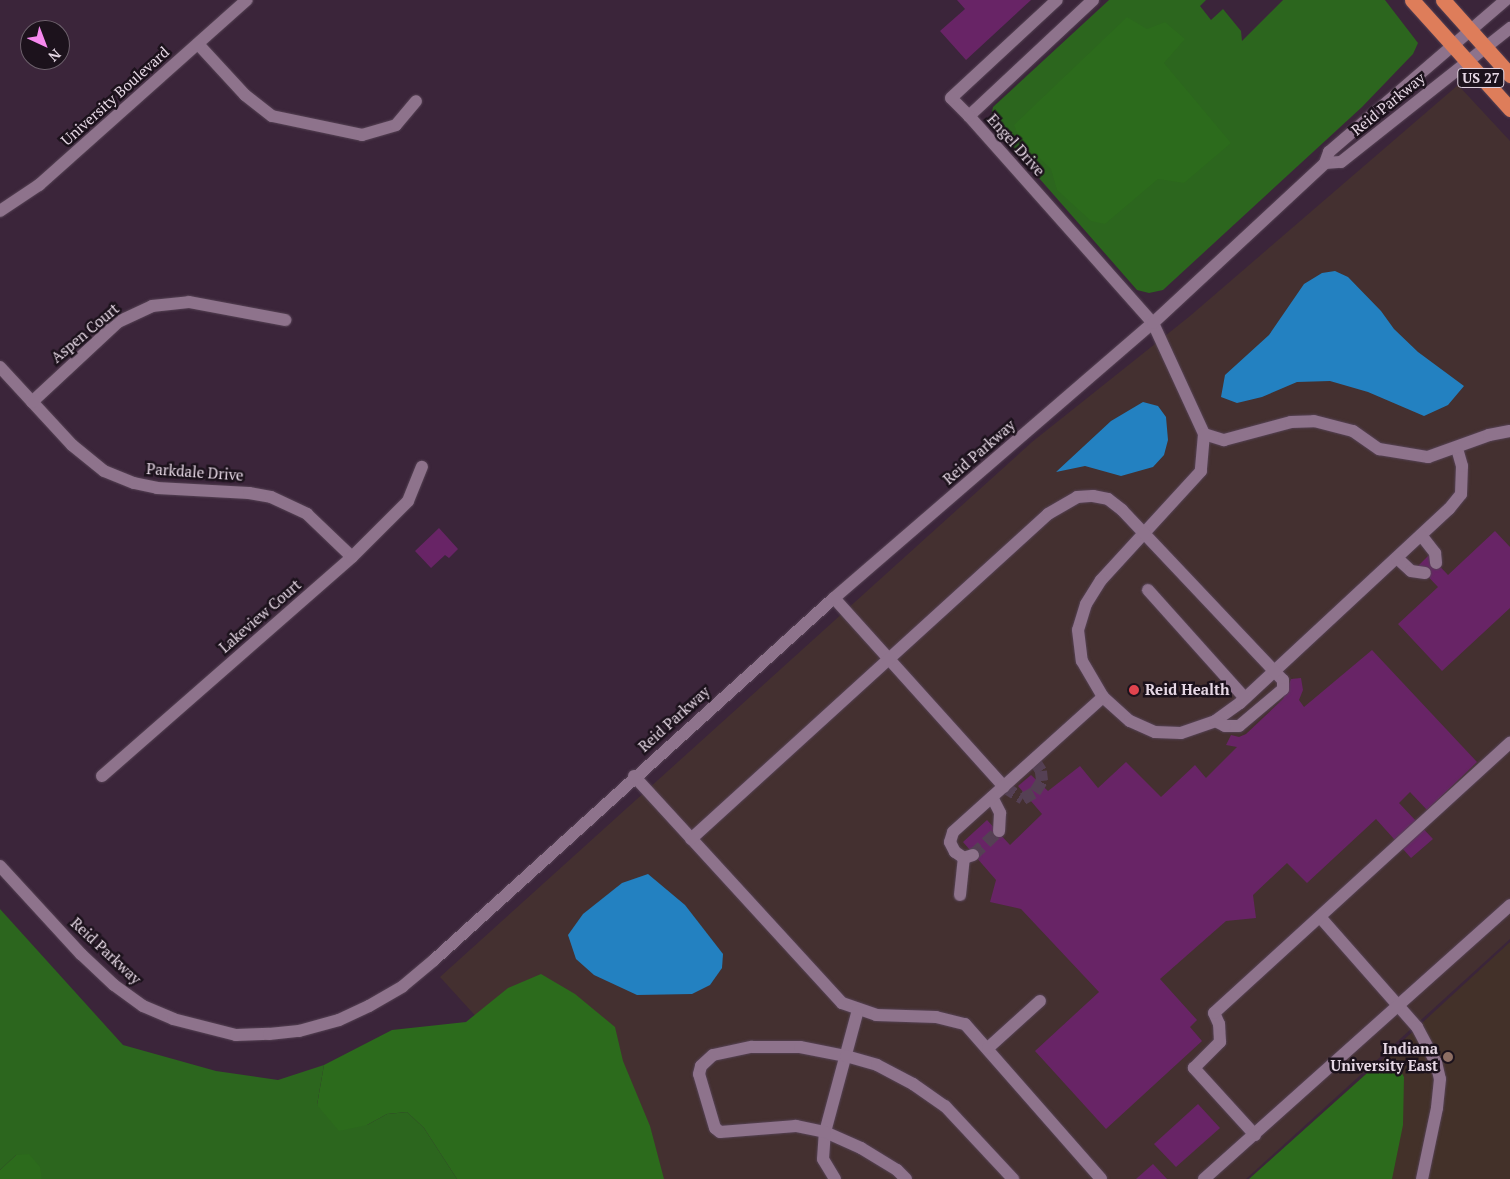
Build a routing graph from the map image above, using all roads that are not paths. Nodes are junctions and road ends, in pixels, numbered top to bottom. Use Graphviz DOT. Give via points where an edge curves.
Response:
graph roads {
  1 [pos="246,0"];
  2 [pos="1057,0"];
  3 [pos="1093,0"];
  4 [pos="1412,0"];
  5 [pos="1443,0"];
  6 [pos="1506,0"];
  7 [pos="1510,28"];
  8 [pos="1471,31"];
  9 [pos="198,44"];
  10 [pos="1452,45"];
  11 [pos="1486,47"];
  12 [pos="1467,62"];
  13 [pos="1510,75"];
  14 [pos="416,101"];
  15 [pos="1510,110"];
  16 [pos="969,116"];
  17 [pos="1325,163"];
  18 [pos="0,211"];
  19 [pos="284,320"];
  20 [pos="1153,323"];
  21 [pos="0,367"];
  22 [pos="32,402"];
  23 [pos="1510,431"];
  24 [pos="1204,434"];
  25 [pos="1458,448"];
  26 [pos="422,467"];
  27 [pos="1146,532"];
  28 [pos="1421,535"];
  29 [pos="352,557"];
  30 [pos="1397,558"];
  31 [pos="1436,562"];
  32 [pos="1425,573"];
  33 [pos="1148,590"];
  34 [pos="834,598"];
  35 [pos="888,659"];
  36 [pos="1274,672"];
  37 [pos="1103,697"];
  38 [pos="1245,698"];
  39 [pos="1215,721"];
  40 [pos="1510,743"];
  41 [pos="102,776"];
  42 [pos="634,776"];
  43 [pos="1004,787"];
  44 [pos="992,797"];
  45 [pos="999,831"];
  46 [pos="691,839"];
  47 [pos="0,866"];
  48 [pos="960,895"];
  49 [pos="1510,905"];
  50 [pos="1320,917"];
  51 [pos="1040,1001"];
  52 [pos="1400,1006"];
  53 [pos="858,1010"];
  54 [pos="988,1048"];
  55 [pos="846,1056"];
  56 [pos="825,1132"];
  57 [pos="1255,1135"];
  58 [pos="835,1179"];
  59 [pos="906,1179"];
  60 [pos="1013,1179"];
  61 [pos="1101,1179"];
  62 [pos="1204,1179"];
  63 [pos="1422,1179"];
  1 -- 9 [label="street, University Boulevard"];
  2 -- 16 [label="street" via="951,98"];
  3 -- 16 [label="street, Engel Drive"];
  4 -- 10 [label="highway, US 27"];
  5 -- 8 [label="highway, US 27"];
  6 -- 8 [label="street, Reid Parkway"];
  7 -- 11 [label="street, Reid Parkway"];
  8 -- 10 [label="street, Reid Parkway"];
  8 -- 11 [label="highway, US 27"];
  9 -- 14 [label="street" via="245,95 272,116 362,135 396,125"];
  9 -- 18 [label="street, University Boulevard" via="39,185"];
  10 -- 12 [label="highway, US 27"];
  10 -- 17 [label="street, Reid Parkway" via="1328,152"];
  11 -- 12 [label="street, Reid Parkway"];
  11 -- 13 [label="highway, US 27"];
  12 -- 15 [label="highway, US 27"];
  12 -- 17 [label="street, Reid Parkway" via="1341,162"];
  16 -- 20 [label="street, Engel Drive"];
  17 -- 20 [label="street, Reid Parkway"];
  19 -- 22 [label="street, Aspen Court" via="189,302 152,306 118,322"];
  20 -- 24 [label="street, Engel Drive"];
  20 -- 34 [label="street, Reid Parkway"];
  21 -- 22 [label="street, Parkdale Drive"];
  22 -- 29 [label="street, Parkdale Drive" via="88,460 118,478 157,488 271,497 307,514"];
  23 -- 25 [label="street" via="1488,435"];
  24 -- 25 [label="street" via="1224,440 1291,422 1314,421 1353,431 1379,449 1404,455 1428,457"];
  24 -- 27 [label="street" via="1201,471"];
  25 -- 28 [label="street" via="1462,466 1461,494"];
  26 -- 29 [label="street, Lakeview Court" via="408,501"];
  27 -- 35 [label="street" via="1108,499 1077,497 1061,504"];
  27 -- 36 [label="street"];
  27 -- 37 [label="street" via="1101,580 1086,604 1078,630 1082,661"];
  28 -- 30 [label="street"];
  28 -- 31 [label="street" via="1435,553"];
  29 -- 41 [label="street, Lakeview Court"];
  30 -- 32 [label="street" via="1411,570"];
  30 -- 36 [label="street"];
  33 -- 38 [label="street"];
  34 -- 35 [label="street"];
  34 -- 42 [label="street, Reid Parkway"];
  35 -- 43 [label="street"];
  35 -- 46 [label="street"];
  36 -- 38 [label="street"];
  36 -- 39 [label="street" via="1282,680 1283,689 1238,726 1225,726"];
  37 -- 39 [label="street" via="1130,721 1155,732 1181,733"];
  37 -- 43 [label="street"];
  38 -- 39 [label="street"];
  40 -- 50 [label="street"];
  42 -- 46 [label="street"];
  42 -- 47 [label="street, Reid Parkway" via="403,986 346,1016 299,1031 236,1035 206,1030 143,1006 81,954"];
  43 -- 44 [label="street"];
  44 -- 45 [label="street" via="1000,813"];
  44 -- 48 [label="street" via="953,832 950,842 954,852 969,856"];
  46 -- 53 [label="street" via="828,991 842,1003"];
  49 -- 52 [label="street"];
  50 -- 52 [label="street"];
  50 -- 57 [label="street" via="1214,1013 1219,1024 1220,1042 1194,1068"];
  51 -- 54 [label="street"];
  52 -- 57 [label="street"];
  52 -- 63 [label="street" via="1429,1046 1440,1079"];
  53 -- 54 [label="street" via="876,1015 951,1019 965,1024"];
  53 -- 55 [label="street"];
  54 -- 61 [label="street"];
  55 -- 56 [label="street"];
  55 -- 56 [label="street" via="800,1048 752,1047 713,1055 701,1066 699,1074 715,1128 720,1132 788,1126"];
  55 -- 60 [label="street" via="877,1065 945,1106"];
  56 -- 58 [label="street" via="823,1159"];
  56 -- 59 [label="street" via="861,1148"];
  57 -- 62 [label="street"];
}
